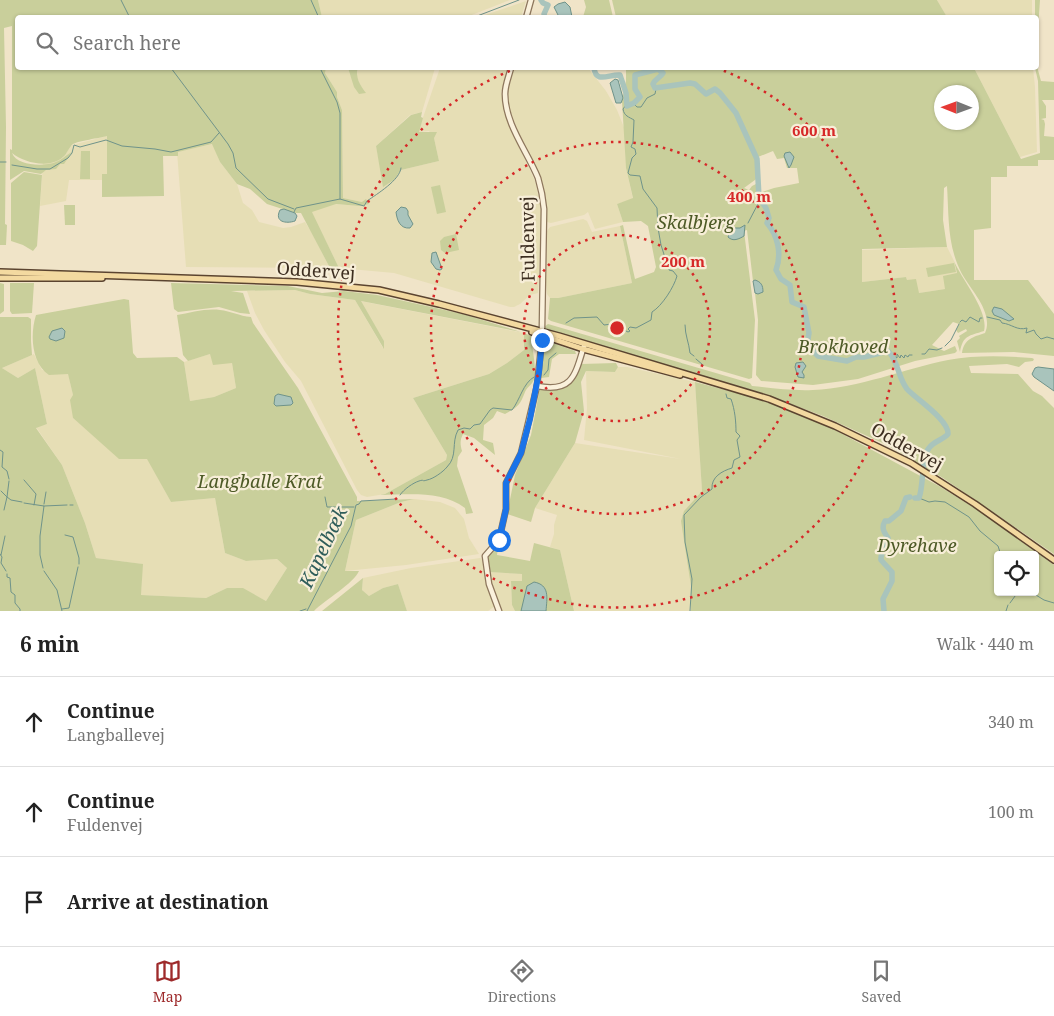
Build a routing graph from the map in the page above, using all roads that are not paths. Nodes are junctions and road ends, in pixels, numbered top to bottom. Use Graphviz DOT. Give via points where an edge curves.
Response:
graph roads {
  1 [pos="531,0"];
  2 [pos="527,15"];
  3 [pos="511,70"];
  4 [pos="0,272"];
  5 [pos="132,277"];
  6 [pos="0,278"];
  7 [pos="542,328"];
  8 [pos="542,340"];
  9 [pos="584,347"];
  10 [pos="536,386"];
  11 [pos="1054,560"];
  12 [pos="500,611"];
  1 -- 2 [label="street"];
  3 -- 7 [label="street, Fuldenvej" via="506,89 507,105 519,140 538,178 544,209"];
  4 -- 5 [label="main road, Oddervej"];
  5 -- 6 [label="main road, Oddervej"];
  5 -- 9 [label="main road, Oddervej" via="343,285 407,296"];
  8 -- 10 [label="street"];
  9 -- 10 [label="street" via="568,383 556,388"];
  9 -- 11 [label="main road, Oddervej" via="802,411 875,444 933,476"];
  10 -- 12 [label="street" via="521,453 506,483 506,509 499,540 485,559 489,584"];
}
